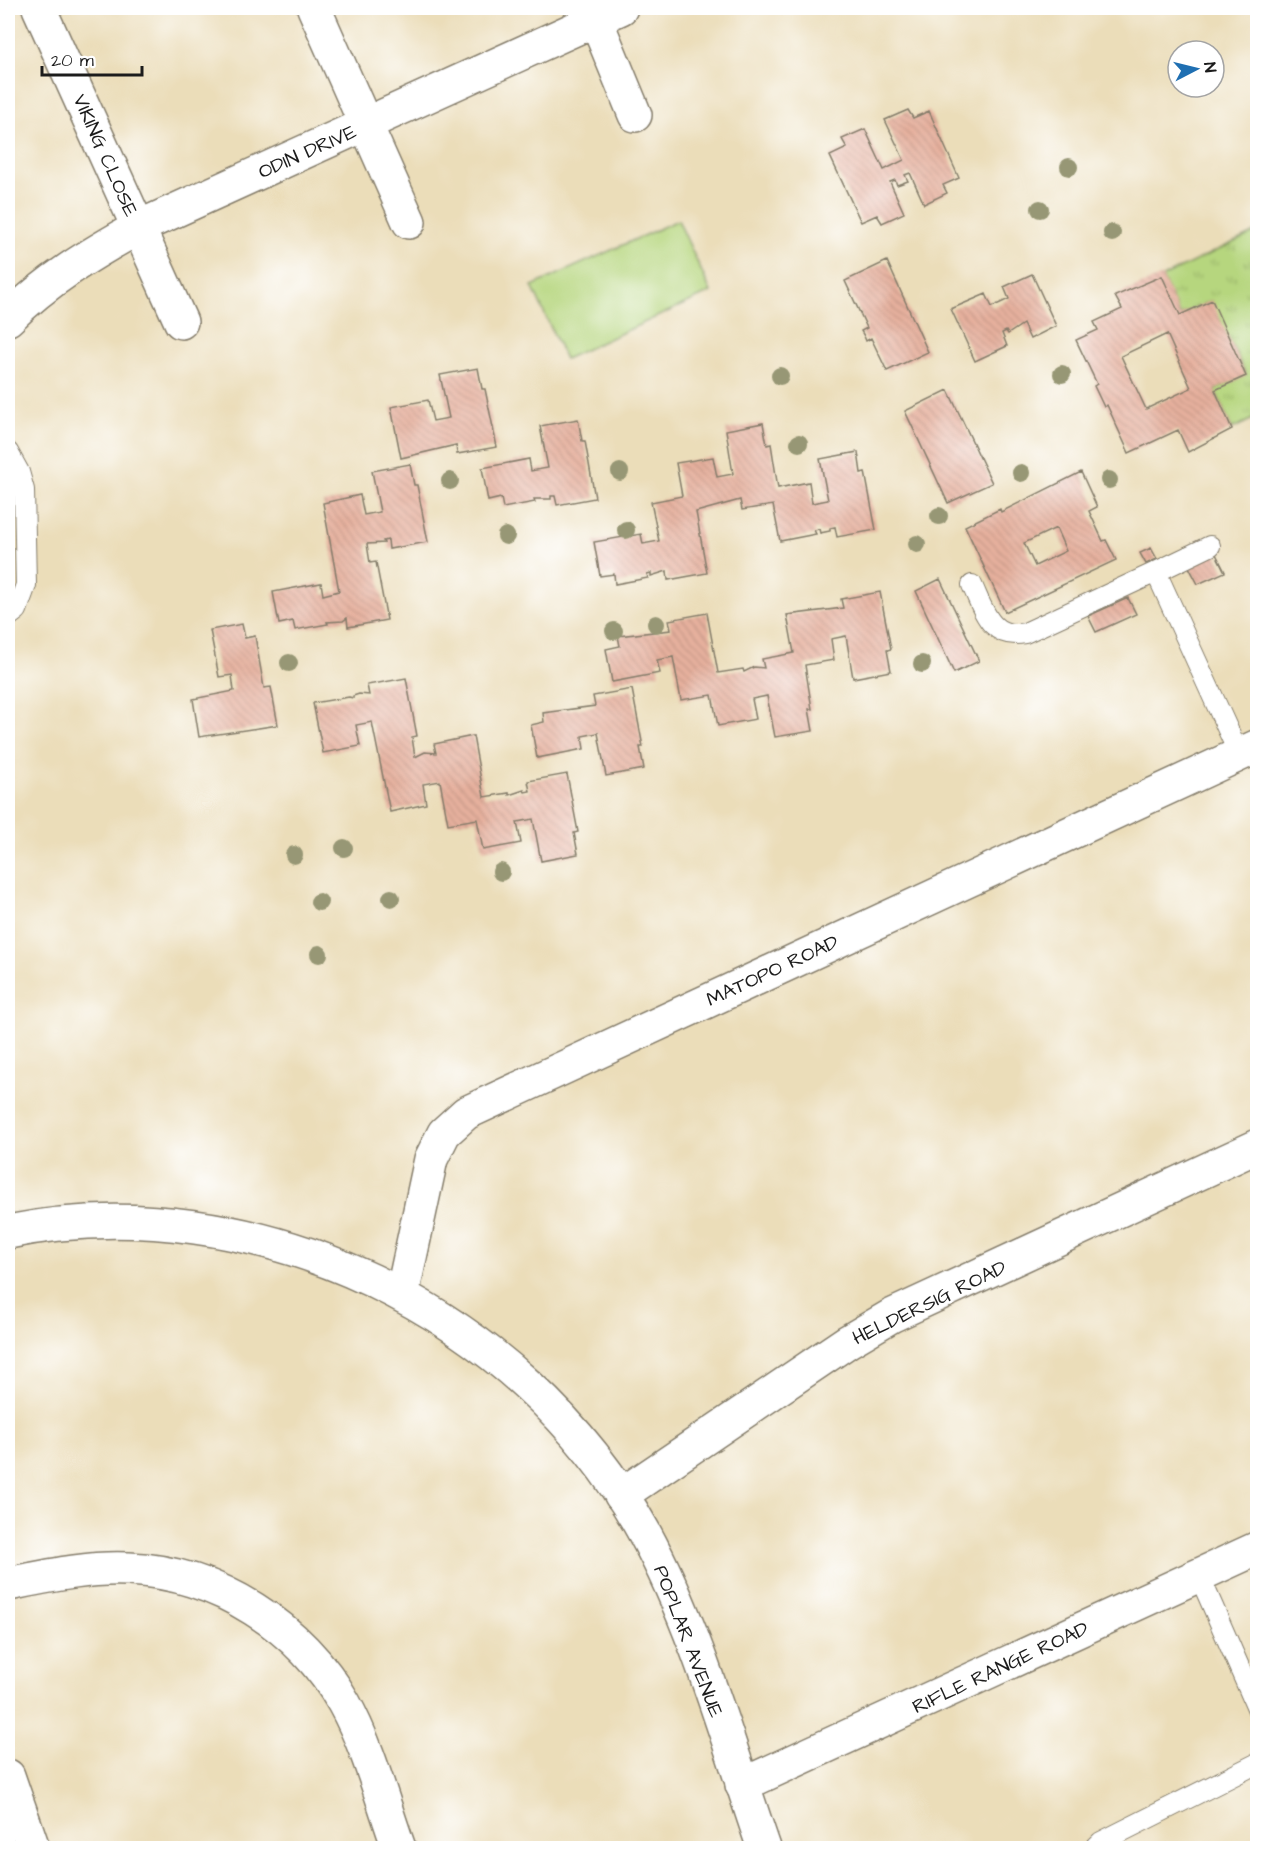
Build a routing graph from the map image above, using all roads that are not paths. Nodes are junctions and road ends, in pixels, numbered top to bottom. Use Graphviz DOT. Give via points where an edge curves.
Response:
graph roads {
  1 [pos="314,8"];
  2 [pos="50,11"];
  3 [pos="602,11"];
  4 [pos="635,115"];
  5 [pos="367,124"];
  6 [pos="409,222"];
  7 [pos="139,228"];
  8 [pos="8,319"];
  9 [pos="181,322"];
  10 [pos="8,452"];
  11 [pos="1210,546"];
  12 [pos="1155,572"];
  13 [pos="972,585"];
  14 [pos="8,617"];
  15 [pos="1248,750"];
  16 [pos="1257,1146"];
  17 [pos="8,1232"];
  18 [pos="402,1295"];
  19 [pos="621,1495"];
  20 [pos="1257,1548"];
  21 [pos="1199,1575"];
  22 [pos="8,1584"];
  23 [pos="1257,1710"];
  24 [pos="1257,1763"];
  25 [pos="8,1776"];
  26 [pos="742,1785"];
  27 [pos="33,1848"];
  28 [pos="399,1848"];
  29 [pos="764,1848"];
  30 [pos="1095,1848"];
  1 -- 5 [label="street"];
  2 -- 7 [label="street, VIKING CLOSE"];
  3 -- 4 [label="street"];
  3 -- 5 [label="street, ODIN DRIVE"];
  5 -- 6 [label="street"];
  5 -- 7 [label="street, ODIN DRIVE"];
  7 -- 8 [label="street, ODIN DRIVE" via="77,262"];
  7 -- 9 [label="street, VIKING CLOSE"];
  10 -- 14 [label="lane" via="24,490 26,585 17,610"];
  11 -- 12 [label="lane"];
  12 -- 13 [label="lane" via="1014,636 994,629"];
  12 -- 15 [label="lane"];
  15 -- 18 [label="street, MATOPO ROAD" via="466,1113 444,1133 431,1160"];
  16 -- 19 [label="street, HELDERSIG ROAD" via="891,1316"];
  17 -- 18 [label="street, POPLAR AVENUE" via="79,1223 191,1227 246,1236 299,1251"];
  18 -- 19 [label="street, POPLAR AVENUE" via="465,1334 524,1381 576,1435"];
  19 -- 26 [label="street, POPLAR AVENUE" via="678,1602"];
  20 -- 21 [label="street, RIFLE RANGE ROAD"];
  21 -- 23 [label="lane"];
  21 -- 26 [label="street, RIFLE RANGE ROAD"];
  22 -- 28 [label="street" via="66,1573 130,1569 194,1580 253,1607 305,1650 345,1704"];
  24 -- 30 [label="lane"];
  25 -- 27 [label="street"];
  26 -- 29 [label="street, POPLAR AVENUE"];
}
